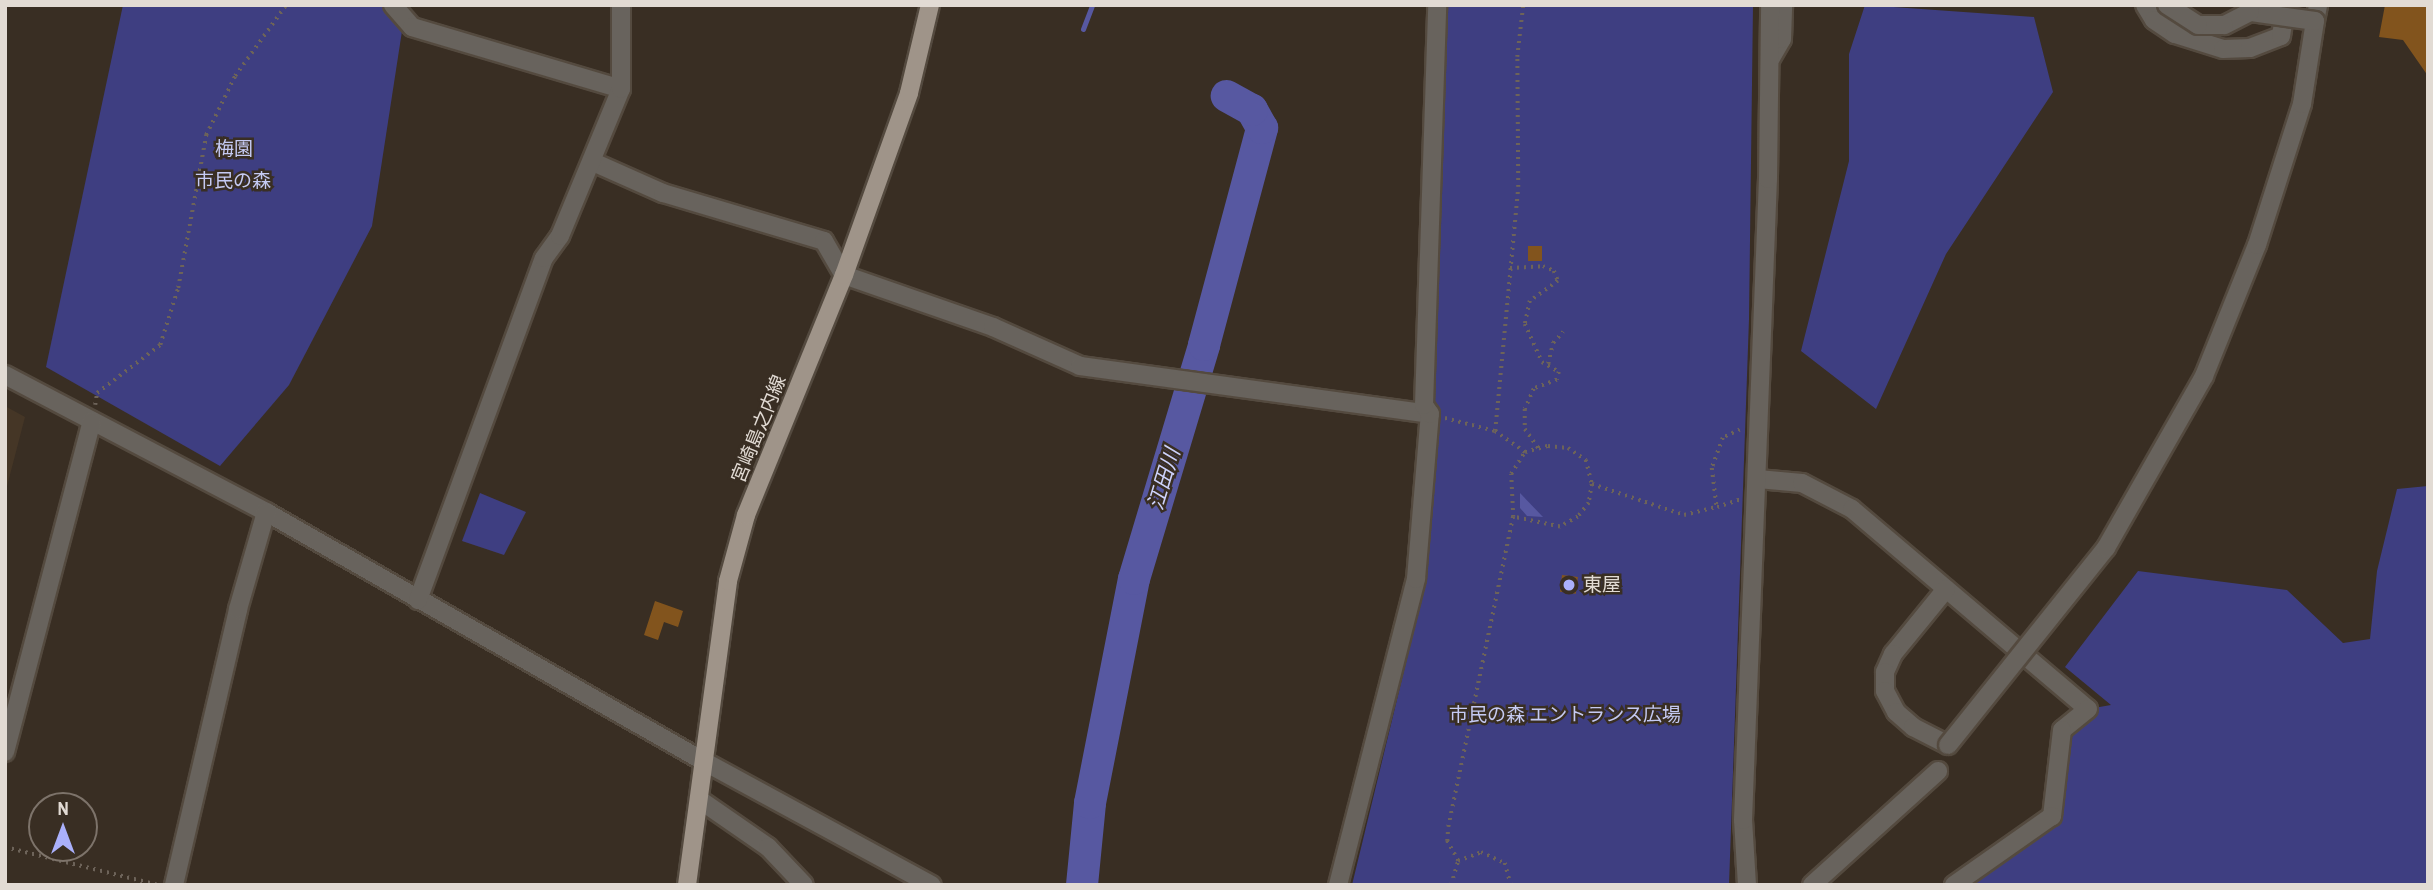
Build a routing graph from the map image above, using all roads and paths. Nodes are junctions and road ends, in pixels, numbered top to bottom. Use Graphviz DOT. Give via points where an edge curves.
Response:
graph roads {
  1 [pos="286,5"];
  2 [pos="393,5"];
  3 [pos="621,5"];
  4 [pos="930,5"];
  5 [pos="1437,5"];
  6 [pos="1523,5"];
  7 [pos="1769,5"];
  8 [pos="1783,5"];
  9 [pos="2145,5"];
  10 [pos="2167,5"];
  11 [pos="2286,5"];
  12 [pos="2317,13"];
  13 [pos="1769,61"];
  14 [pos="621,89"];
  15 [pos="593,162"];
  16 [pos="1510,268"];
  17 [pos="844,275"];
  18 [pos="1563,332"];
  19 [pos="1548,364"];
  20 [pos="5,375"];
  21 [pos="1430,414"];
  22 [pos="92,421"];
  23 [pos="1742,429"];
  24 [pos="1495,431"];
  25 [pos="1539,449"];
  26 [pos="1525,452"];
  27 [pos="1758,479"];
  28 [pos="1592,484"];
  29 [pos="1741,499"];
  30 [pos="1717,507"];
  31 [pos="266,512"];
  32 [pos="1513,517"];
  33 [pos="1946,589"];
  34 [pos="418,600"];
  35 [pos="5,751"];
  36 [pos="705,762"];
  37 [pos="1938,771"];
  38 [pos="700,800"];
  39 [pos="5,847"];
  40 [pos="1458,861"];
  41 [pos="159,885"];
  42 [pos="174,885"];
  43 [pos="687,885"];
  44 [pos="804,885"];
  45 [pos="932,885"];
  46 [pos="1338,885"];
  47 [pos="1451,885"];
  48 [pos="1511,885"];
  49 [pos="1747,885"];
  50 [pos="1812,885"];
  51 [pos="1954,885"];
  1 -- 22 [label="path" via="235,76 206,135 178,288 160,345 97,393"];
  2 -- 14 [label="street" via="412,27"];
  3 -- 14 [label="street"];
  4 -- 17 [label="main road, 宮崎島之内線" via="909,93"];
  5 -- 21 [label="street" via="1424,405"];
  6 -- 16 [label="path" via="1517,57 1518,187"];
  7 -- 13 [label="street"];
  8 -- 13 [label="street" via="1782,39"];
  9 -- 11 [label="street" via="2154,20 2175,34 2223,49 2250,48 2281,36"];
  10 -- 12 [label="street, bridge" via="2198,25 2224,25 2250,12"];
  12 -- 33 [label="street, bridge" via="2294,130 2258,245 2204,376 2106,548 1948,745 1913,727 1896,712 1885,691 1885,673 1893,654"];
  13 -- 27 [label="street"];
  14 -- 15 [label="street"];
  15 -- 17 [label="street" via="663,193 824,241"];
  15 -- 34 [label="street" via="560,236 544,258"];
  16 -- 19 [label="path" via="1554,271 1558,281 1530,301 1525,324 1532,348"];
  16 -- 24 [label="path"];
  17 -- 21 [label="street" via="993,327 1080,366 1219,389"];
  17 -- 36 [label="main road, 宮崎島之内線" via="747,515 729,581"];
  18 -- 19 [label="path" via="1553,343"];
  19 -- 25 [label="path" via="1559,372 1558,380 1534,389 1525,409 1525,429"];
  20 -- 22 [label="street"];
  21 -- 24 [label="path"];
  21 -- 46 [label="street" via="1416,579"];
  22 -- 31 [label="street"];
  22 -- 35 [label="street"];
  23 -- 30 [label="path" via="1723,438 1712,468"];
  24 -- 26 [label="path"];
  25 -- 26 [label="path"];
  25 -- 28 [label="path" via="1568,448 1586,460"];
  26 -- 32 [label="path" via="1511,474"];
  27 -- 33 [label="street" via="1802,483 1829,494"];
  27 -- 49 [label="street" via="1743,820"];
  28 -- 30 [label="path" via="1684,515"];
  28 -- 32 [label="path" via="1589,503 1578,517 1560,527"];
  29 -- 30 [label="path"];
  31 -- 34 [label="street"];
  31 -- 42 [label="street" via="238,609"];
  32 -- 40 [label="path" via="1448,827 1447,841"];
  33 -- 51 [label="street" via="2088,709 2062,730 2052,816"];
  34 -- 36 [label="street"];
  36 -- 38 [label="main road, 宮崎島之内線"];
  36 -- 45 [label="street"];
  37 -- 50 [label="street"];
  38 -- 43 [label="main road, 宮崎島之内線"];
  38 -- 44 [label="street" via="768,847"];
  39 -- 41 [label="path"];
  40 -- 47 [label="path"];
  40 -- 48 [label="path" via="1474,852 1498,858 1510,871"];
}
